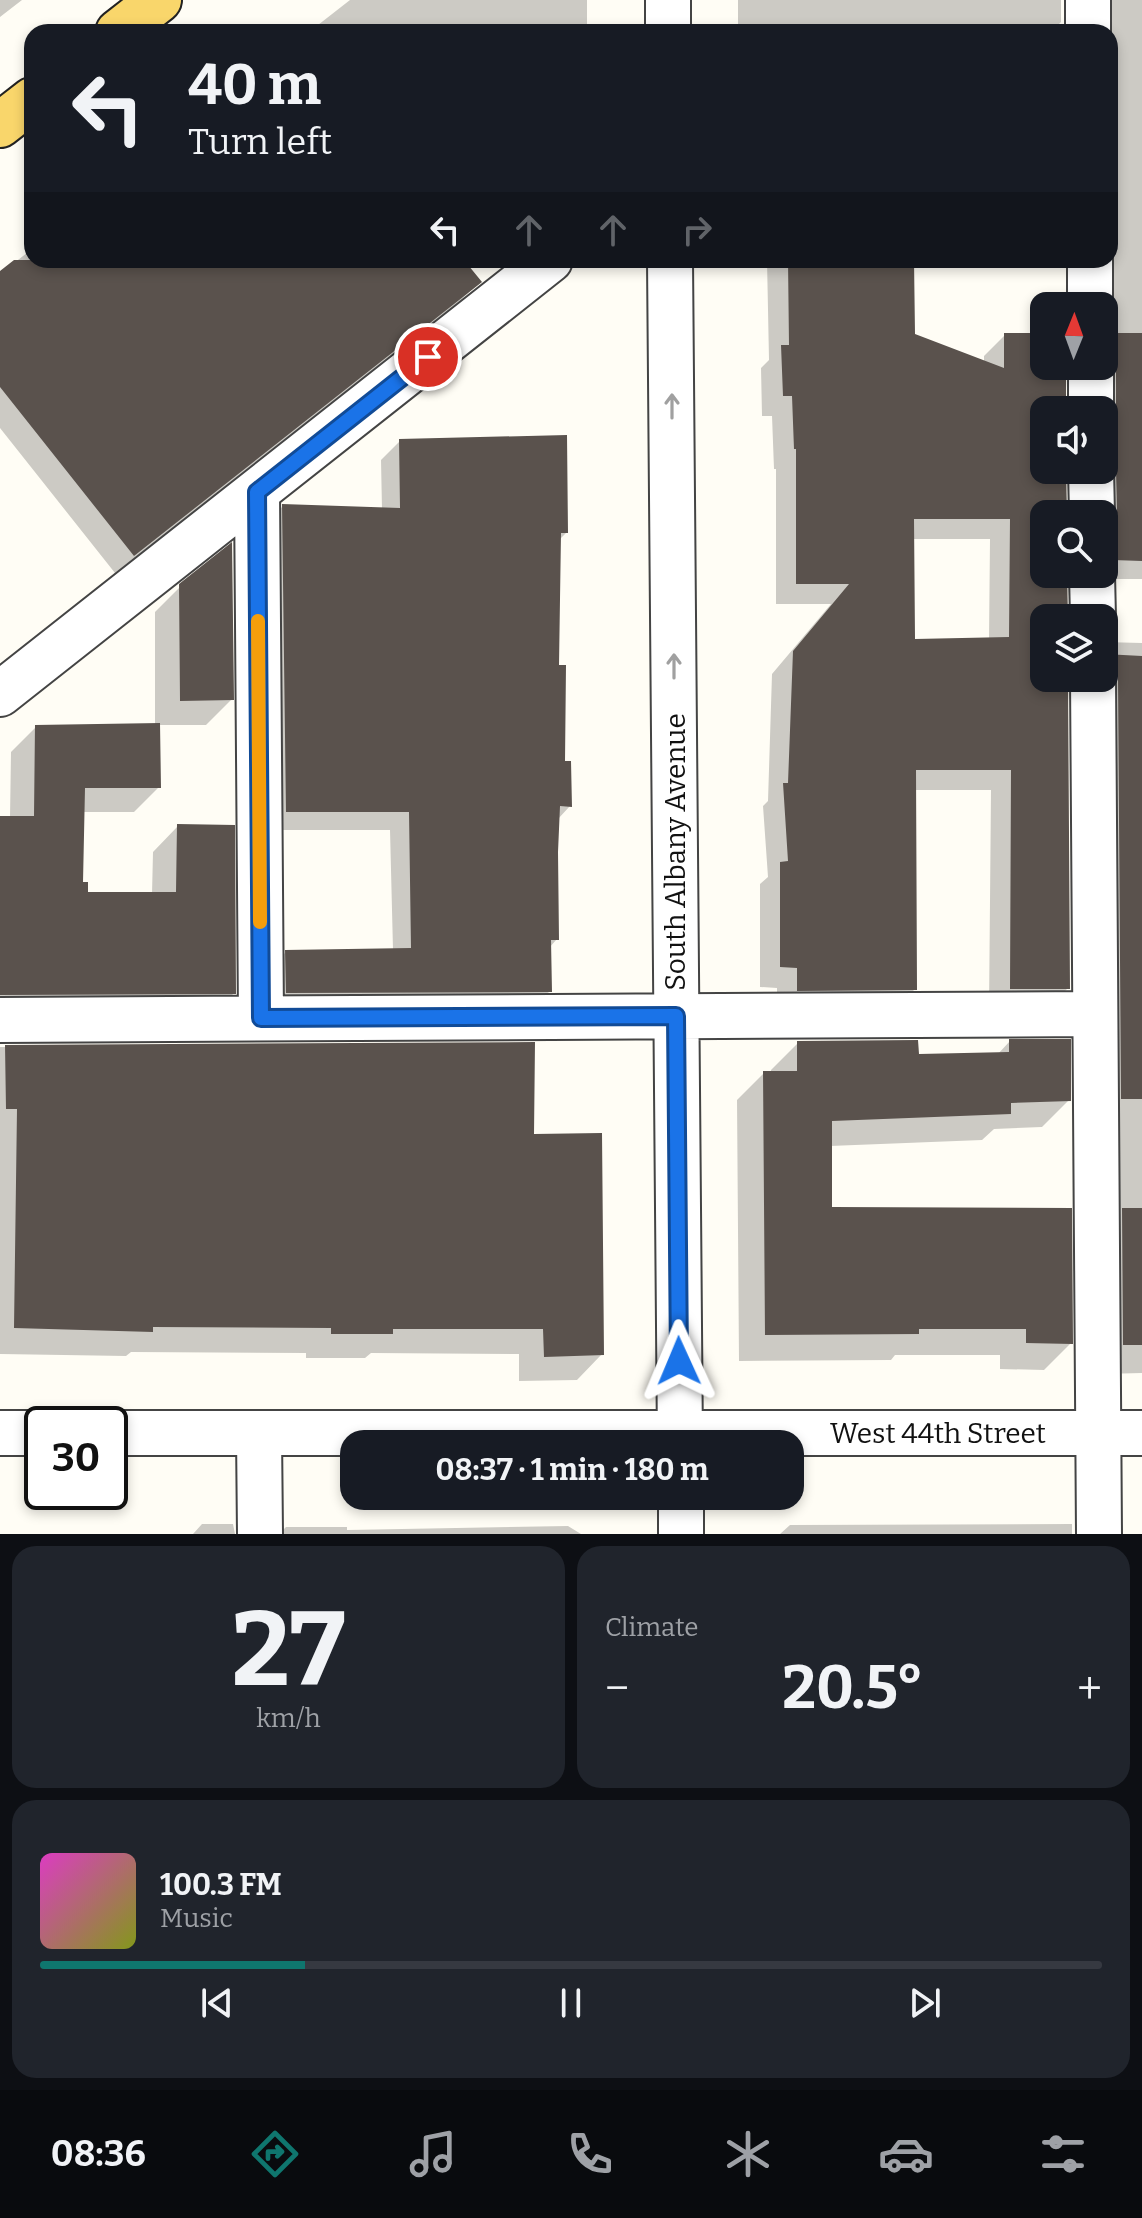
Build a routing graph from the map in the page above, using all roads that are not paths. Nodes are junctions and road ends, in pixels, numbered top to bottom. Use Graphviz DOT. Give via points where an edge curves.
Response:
graph roads {
  1 [pos="159,0"];
  2 [pos="668,0"];
  3 [pos="1088,0"];
  4 [pos="128,24"];
  5 [pos="668,24"];
  6 [pos="1088,24"];
  7 [pos="24,106"];
  8 [pos="0,125"];
  9 [pos="540,268"];
  10 [pos="670,268"];
  11 [pos="1090,268"];
  12 [pos="1090,292"];
  13 [pos="257,492"];
  14 [pos="1093,692"];
  15 [pos="0,694"];
  16 [pos="1095,1014"];
  17 [pos="676,1016"];
  18 [pos="261,1018"];
  19 [pos="0,1020"];
  20 [pos="680,1430"];
  21 [pos="0,1433"];
  22 [pos="24,1433"];
  23 [pos="128,1433"];
  24 [pos="1098,1433"];
  25 [pos="1142,1433"];
  26 [pos="259,1434"];
  27 [pos="340,1435"];
  28 [pos="804,1437"];
  29 [pos="681,1510"];
  30 [pos="260,1534"];
  31 [pos="681,1534"];
  32 [pos="1099,1534"];
  1 -- 4 [label="main road"];
  2 -- 5 [label="street"];
  3 -- 6 [label="street"];
  7 -- 8 [label="main road"];
  9 -- 13 [label="street"];
  17 -- 10 [label="street, South Albany Avenue, one-way"];
  11 -- 12 [label="street"];
  13 -- 15 [label="street"];
  13 -- 18 [label="street"];
  14 -- 16 [label="street"];
  16 -- 17 [label="street"];
  16 -- 24 [label="street"];
  17 -- 18 [label="street"];
  17 -- 20 [label="street, South Albany Avenue"];
  18 -- 19 [label="street"];
  21 -- 22 [label="street"];
  23 -- 26 [label="street, West 44th Street"];
  24 -- 25 [label="street, West 44th Street"];
  24 -- 28 [label="street, West 44th Street"];
  24 -- 32 [label="street"];
  26 -- 27 [label="street, West 44th Street"];
  26 -- 30 [label="street"];
  29 -- 31 [label="street"];
}
